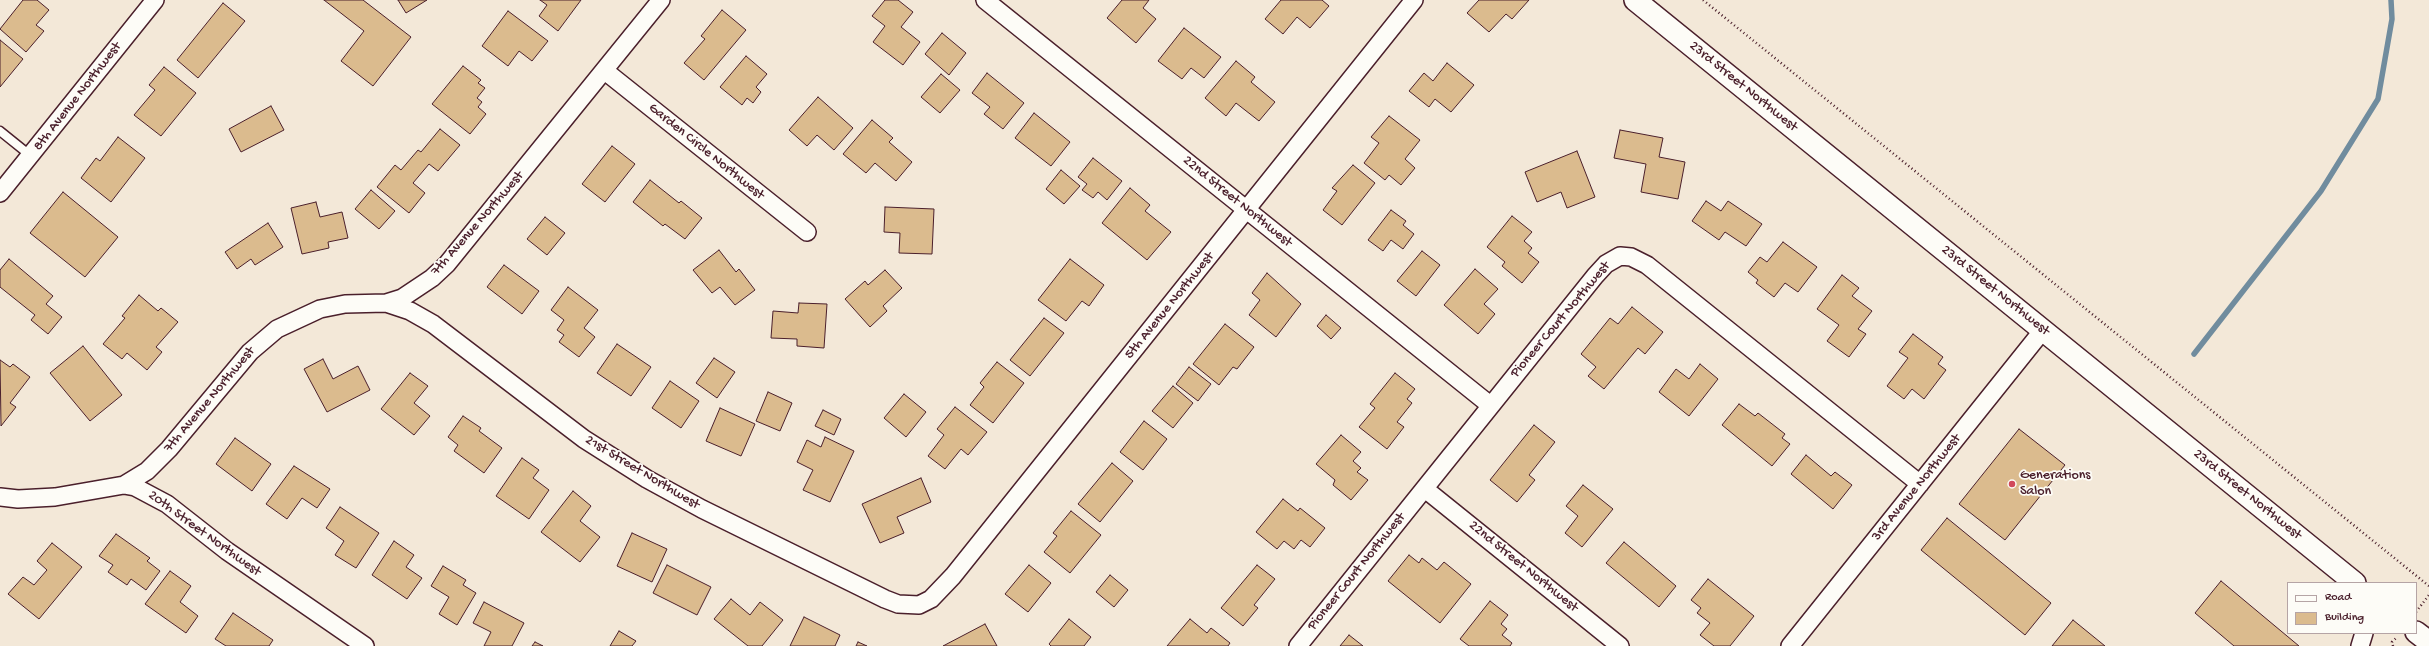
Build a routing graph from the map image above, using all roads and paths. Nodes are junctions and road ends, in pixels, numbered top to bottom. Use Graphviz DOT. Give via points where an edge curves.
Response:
graph roads {
  1 [pos="154,0"];
  2 [pos="661,0"];
  3 [pos="985,0"];
  4 [pos="1414,0"];
  5 [pos="1635,0"];
  6 [pos="1702,0"];
  7 [pos="605,71"];
  8 [pos="0,131"];
  9 [pos="31,156"];
  10 [pos="0,193"];
  11 [pos="1246,210"];
  12 [pos="807,232"];
  13 [pos="386,303"];
  14 [pos="2043,330"];
  15 [pos="1490,405"];
  16 [pos="124,484"];
  17 [pos="1920,484"];
  18 [pos="1425,489"];
  19 [pos="0,497"];
  20 [pos="2354,582"];
  21 [pos="2429,586"];
  22 [pos="2429,595"];
  23 [pos="919,605"];
  24 [pos="2417,611"];
  25 [pos="2417,633"];
  26 [pos="2364,634"];
  27 [pos="2399,634"];
  28 [pos="2429,642"];
  29 [pos="365,646"];
  30 [pos="1298,646"];
  31 [pos="1620,646"];
  32 [pos="1790,646"];
  33 [pos="2360,646"];
  34 [pos="2393,646"];
  1 -- 9 [label="street, 8th Avenue Northwest"];
  2 -- 7 [label="street, 7th Avenue Northwest"];
  3 -- 11 [label="street, 22nd Street Northwest"];
  4 -- 11 [label="street, 5th Avenue Northwest"];
  5 -- 14 [label="street, 23rd Street Northwest"];
  6 -- 21 [label="path"];
  7 -- 12 [label="street, Garden Circle Northwest"];
  7 -- 13 [label="street, 7th Avenue Northwest" via="448,264 416,290"];
  8 -- 9 [label="lane"];
  9 -- 10 [label="street, 8th Avenue Northwest"];
  11 -- 15 [label="street, 22nd Street Northwest"];
  11 -- 23 [label="street, 5th Avenue Northwest" via="953,576 931,599"];
  13 -- 16 [label="street, 7th Avenue Northwest" via="345,304 320,309 277,329 250,352 169,449 147,471"];
  13 -- 23 [label="street, 21st Street Northwest" via="410,311 433,324 584,439 647,479 702,509 885,599 898,604"];
  14 -- 17 [label="street, 3rd Avenue Northwest"];
  14 -- 20 [label="street, 23rd Street Northwest"];
  15 -- 17 [label="street, Pioneer Court Northwest" via="1603,268 1615,258 1625,256 1647,265"];
  15 -- 18 [label="street, Pioneer Court Northwest"];
  16 -- 19 [label="street" via="55,497"];
  16 -- 29 [label="street, 20th Street Northwest" via="146,492 167,504 227,551"];
  17 -- 32 [label="street, 3rd Avenue Northwest"];
  18 -- 30 [label="street, Pioneer Court Northwest"];
  18 -- 31 [label="street, 22nd Street Northwest"];
  22 -- 24 [label="path"];
  25 -- 28 [label="street"];
  26 -- 33 [label="street"];
  27 -- 34 [label="path" via="2392,642"];
}
